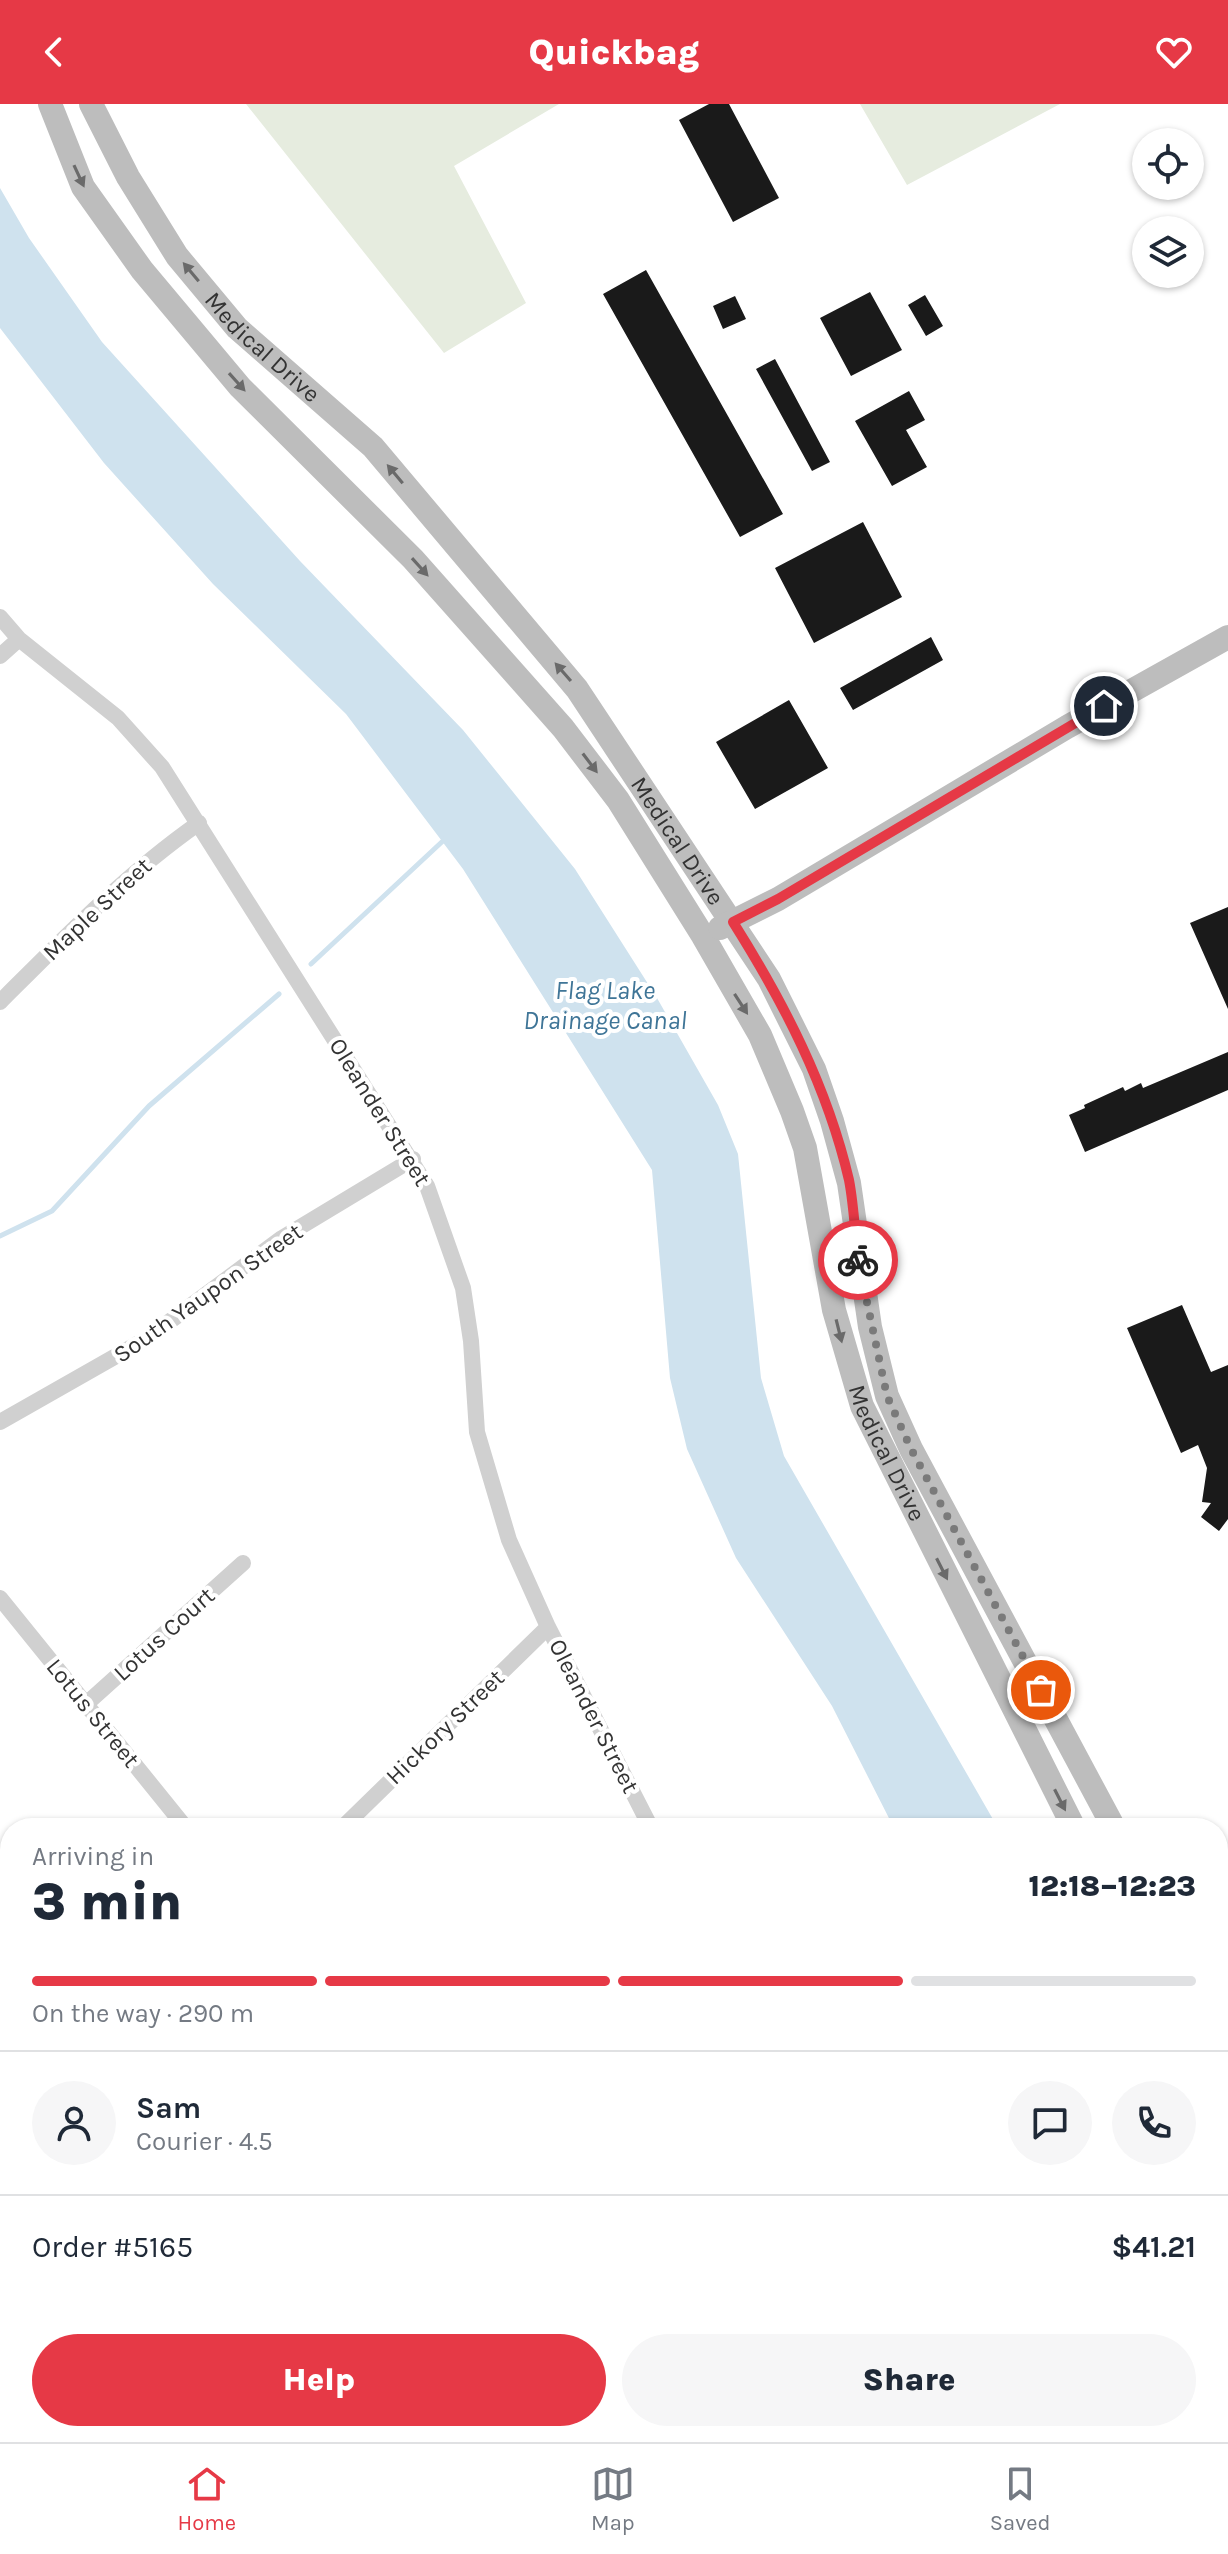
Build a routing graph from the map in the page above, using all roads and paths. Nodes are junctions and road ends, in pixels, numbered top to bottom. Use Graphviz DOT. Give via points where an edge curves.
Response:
graph roads {
  1 [pos="50,104"];
  2 [pos="91,104"];
  3 [pos="0,617"];
  4 [pos="1228,637"];
  5 [pos="19,639"];
  6 [pos="0,656"];
  7 [pos="199,823"];
  8 [pos="733,922"];
  9 [pos="703,936"];
  10 [pos="0,1002"];
  11 [pos="413,1159"];
  12 [pos="0,1422"];
  13 [pos="243,1563"];
  14 [pos="0,1598"];
  15 [pos="548,1627"];
  16 [pos="85,1705"];
  17 [pos="178,1818"];
  18 [pos="352,1818"];
  19 [pos="646,1818"];
  20 [pos="1069,1818"];
  21 [pos="1109,1818"];
  1 -- 9 [label="street, Medical Drive, one-way" via="83,187 142,270 240,387 413,559 563,728 618,800"];
  8 -- 2 [label="street, Medical Drive, one-way" via="577,689 373,447 237,328 177,256"];
  3 -- 5 [label="street, Oleander Street"];
  4 -- 8 [label="street"];
  5 -- 6 [label="street"];
  5 -- 7 [label="street, Oleander Street" via="118,718 162,767"];
  7 -- 10 [label="street, Maple Street" via="65,934"];
  7 -- 11 [label="street, Oleander Street"];
  8 -- 9 [label="street"];
  8 -- 21 [label="street, Medical Drive" via="790,1019 832,1121 849,1183 858,1264 887,1396"];
  9 -- 20 [label="street, Medical Drive, one-way" via="760,1035 805,1148 834,1310 862,1406"];
  11 -- 12 [label="street, South Yaupon Street" via="282,1238 135,1346"];
  11 -- 15 [label="street, Oleander Street" via="463,1288 474,1410 489,1478 509,1540"];
  13 -- 16 [label="street, Lotus Court"];
  14 -- 16 [label="street, Lotus Street"];
  15 -- 18 [label="street, Hickory Street"];
  15 -- 19 [label="street, Oleander Street"];
  16 -- 17 [label="street, Lotus Street"];
}
